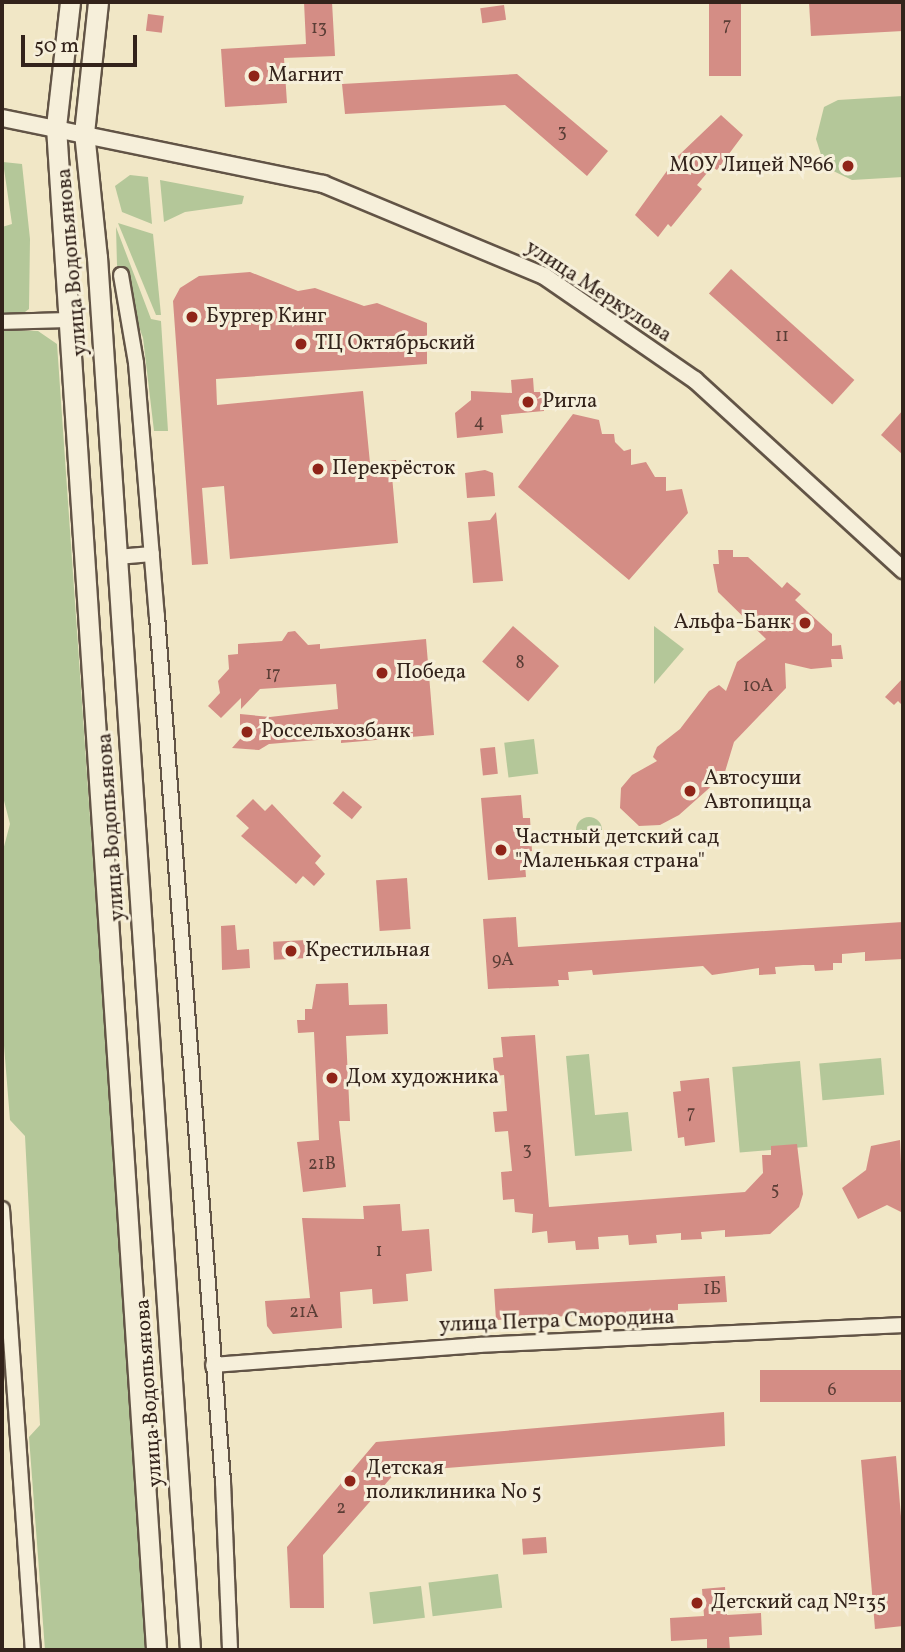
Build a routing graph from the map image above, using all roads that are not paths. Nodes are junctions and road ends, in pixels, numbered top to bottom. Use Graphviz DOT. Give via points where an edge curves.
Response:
graph roads {
  1 [pos="69,2"];
  2 [pos="98,2"];
  3 [pos="2,118"];
  4 [pos="56,127"];
  5 [pos="84,132"];
  6 [pos="121,275"];
  7 [pos="70,320"];
  8 [pos="2,322"];
  9 [pos="152,554"];
  10 [pos="117,556"];
  11 [pos="903,570"];
  12 [pos="2,1209"];
  13 [pos="903,1325"];
  14 [pos="213,1365"];
  15 [pos="33,1650"];
  16 [pos="156,1650"];
  17 [pos="190,1650"];
  18 [pos="230,1650"];
  1 -- 4 [label="main road, улица Водопьянова"];
  2 -- 5 [label="main road, улица Водопьянова"];
  3 -- 4 [label="street, улица Меркулова"];
  4 -- 5 [label="street, улица Меркулова"];
  4 -- 7 [label="main road, улица Водопьянова"];
  5 -- 10 [label="main road, улица Водопьянова"];
  5 -- 11 [label="street, улица Меркулова" via="323,184 544,276 695,380"];
  6 -- 9 [label="street" via="136,363"];
  7 -- 8 [label="street"];
  7 -- 16 [label="main road, улица Водопьянова"];
  9 -- 10 [label="street"];
  9 -- 14 [label="street"];
  10 -- 17 [label="main road, улица Водопьянова"];
  12 -- 15 [label="street"];
  13 -- 14 [label="street, улица Петра Смородина" via="479,1345"];
  14 -- 18 [label="street"];
}
